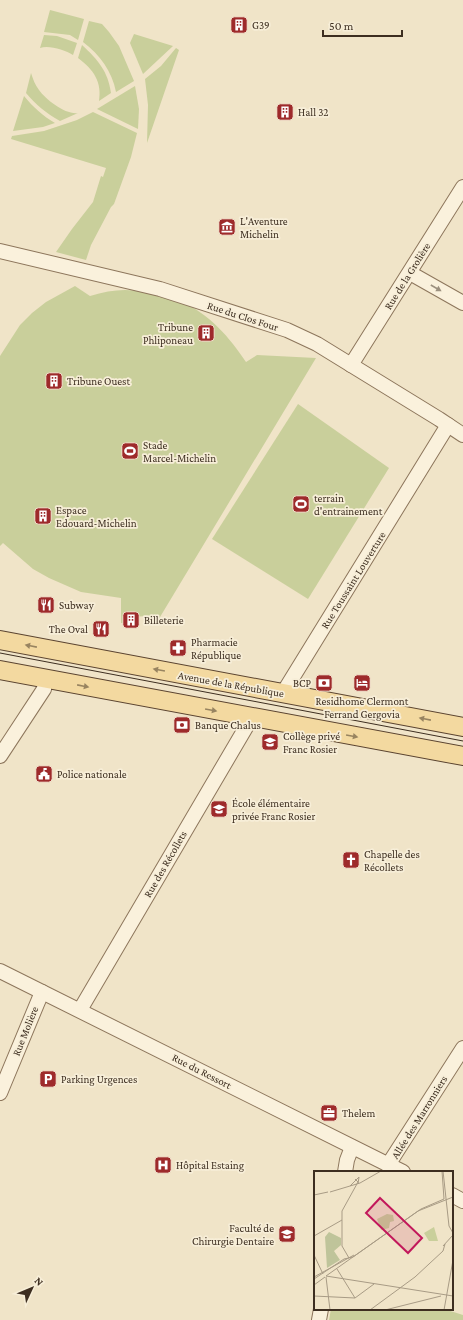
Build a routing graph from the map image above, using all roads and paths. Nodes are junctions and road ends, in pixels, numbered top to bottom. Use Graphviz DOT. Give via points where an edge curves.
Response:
graph roads {
  1 [pos="463,187"];
  2 [pos="0,251"];
  3 [pos="410,273"];
  4 [pos="463,304"];
  5 [pos="351,365"];
  6 [pos="448,425"];
  7 [pos="463,435"];
  8 [pos="0,640"];
  9 [pos="0,670"];
  10 [pos="45,679"];
  11 [pos="283,693"];
  12 [pos="252,717"];
  13 [pos="463,726"];
  14 [pos="0,756"];
  15 [pos="463,756"];
  16 [pos="0,971"];
  17 [pos="42,992"];
  18 [pos="80,1010"];
  19 [pos="463,1048"];
  20 [pos="0,1093"];
  21 [pos="352,1147"];
  22 [pos="388,1165"];
  23 [pos="345,1171"];
  24 [pos="401,1171"];
  25 [pos="321,1310"];
  26 [pos="319,1320"];
  1 -- 3 [label="street, Rue de la Grolière"];
  2 -- 5 [label="street, Rue du Clos Four" via="160,290 260,321 302,336"];
  3 -- 4 [label="street, one-way"];
  3 -- 5 [label="street, Rue de la Grolière"];
  5 -- 6 [label="street, Rue du Clos Four"];
  6 -- 7 [label="street, Rue du Clos Four"];
  6 -- 11 [label="street, Rue Toussaint Louverture"];
  11 -- 8 [label="main road, Avenue de la République, one-way"];
  9 -- 10 [label="main road"];
  10 -- 12 [label="main road, one-way"];
  10 -- 14 [label="street" via="44,689"];
  13 -- 11 [label="main road, Avenue de la République, one-way"];
  12 -- 15 [label="main road, one-way"];
  12 -- 18 [label="street, Rue des Récollets"];
  16 -- 17 [label="street, Rue du Ressort"];
  17 -- 18 [label="street, Rue du Ressort"];
  17 -- 20 [label="street, Rue Molière"];
  18 -- 21 [label="street, Rue du Ressort"];
  19 -- 22 [label="street, Allée des Marronniers"];
  21 -- 22 [label="street, Rue du Ressort"];
  21 -- 23 [label="street"];
  22 -- 24 [label="street, Rue du Ressort"];
  25 -- 26 [label="street"];
}
